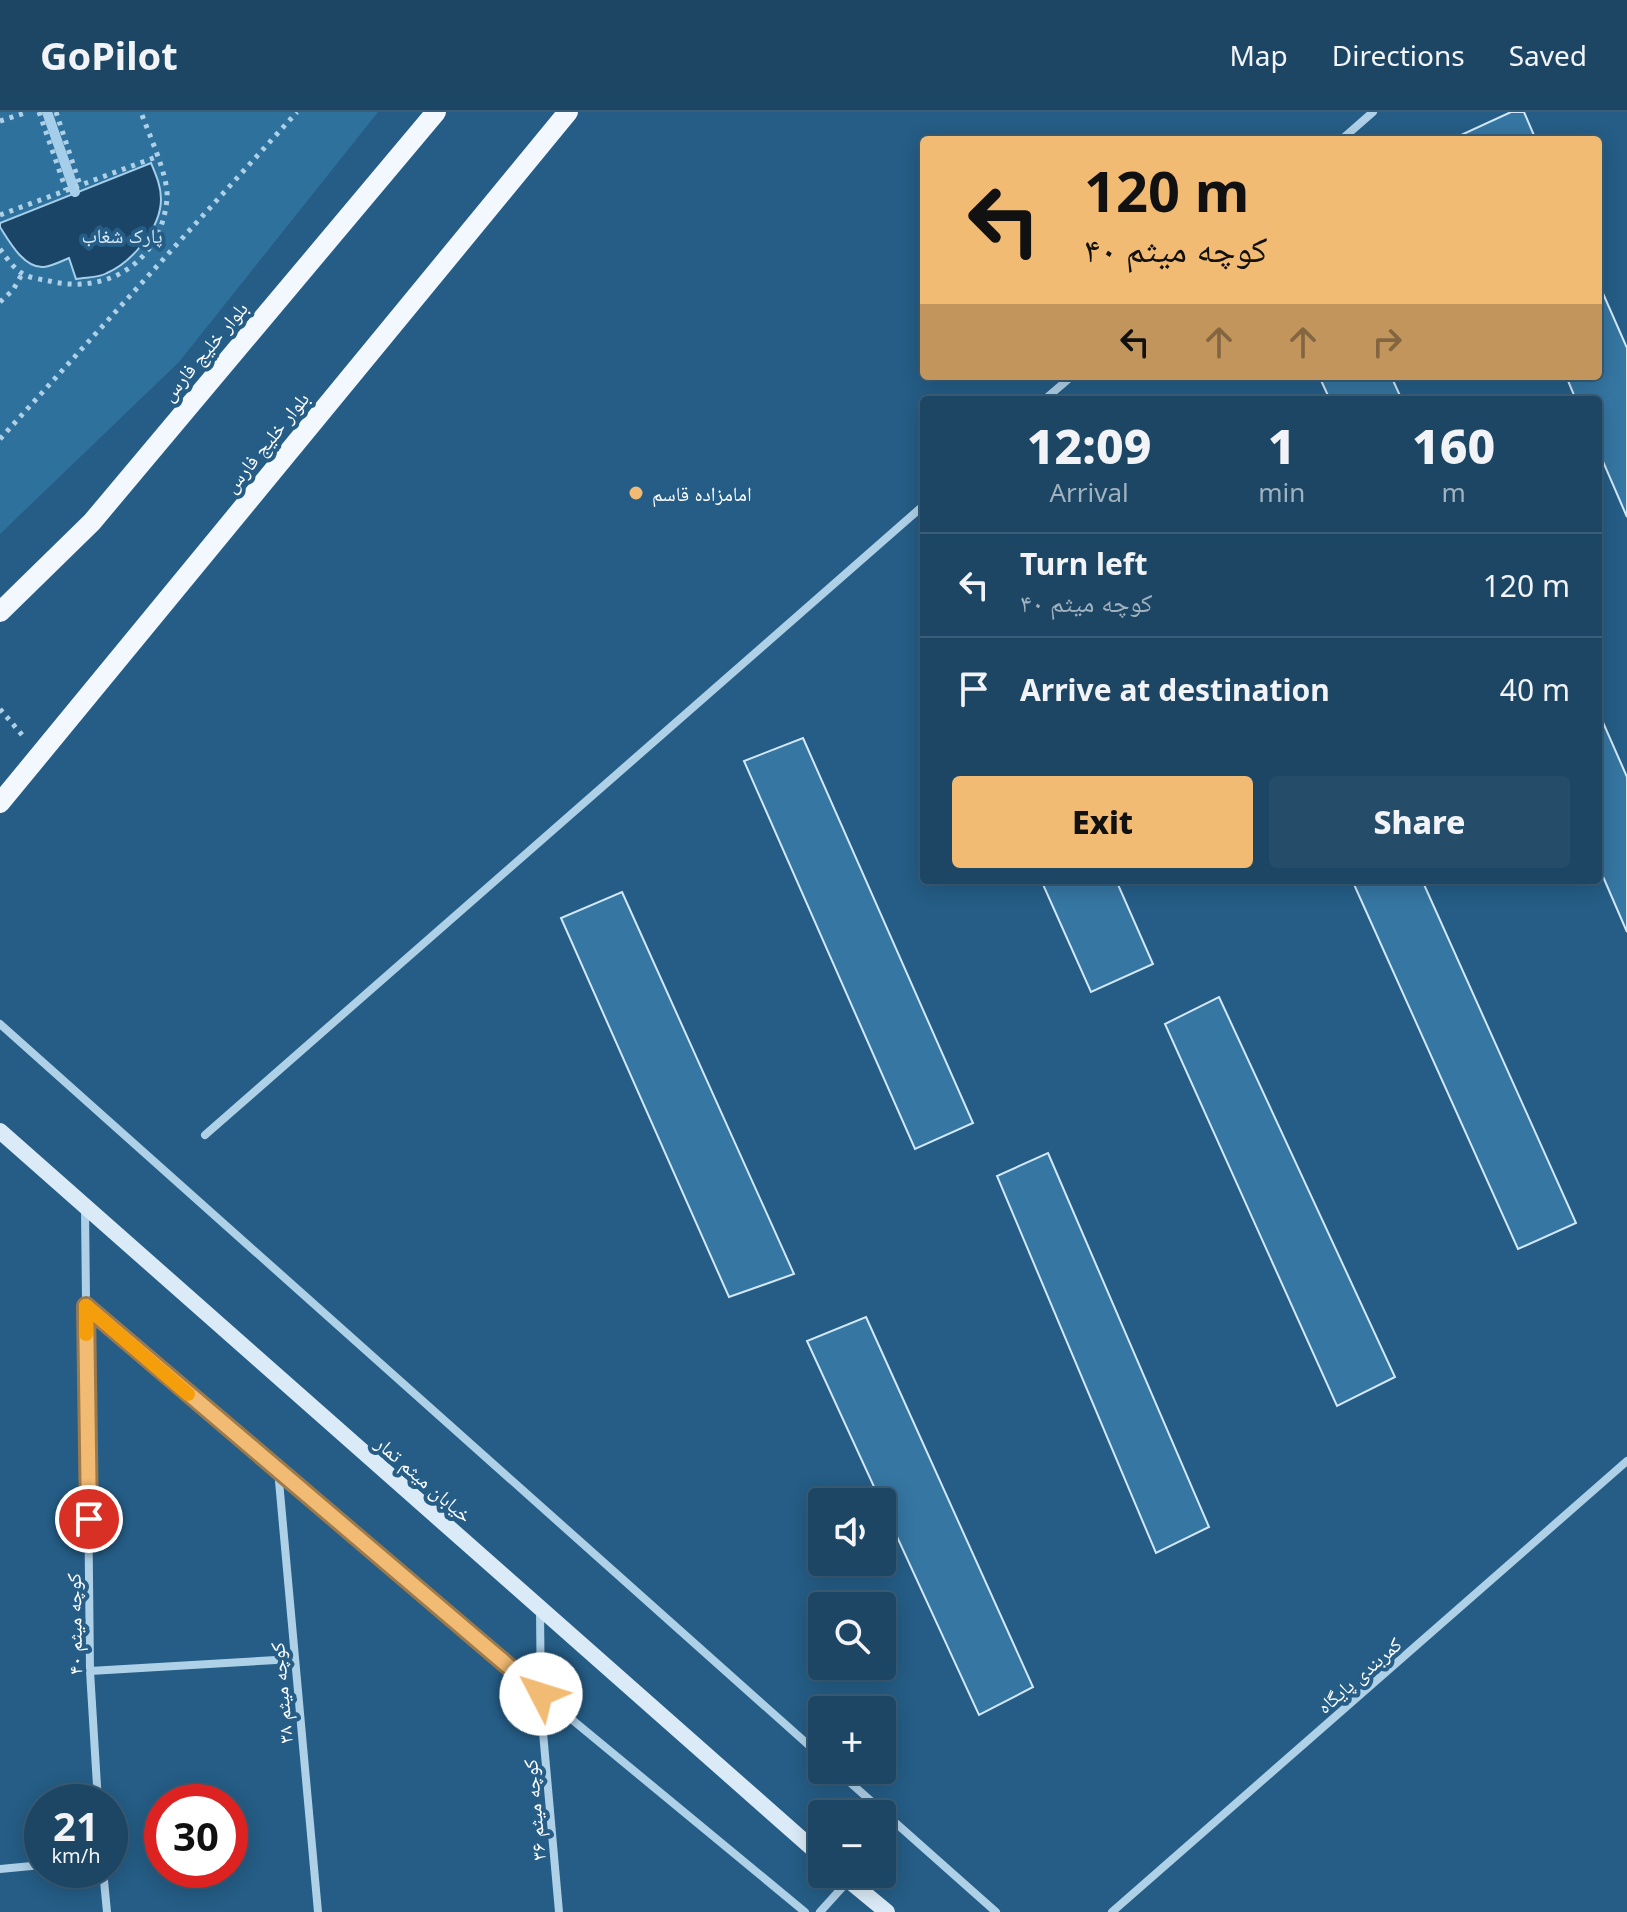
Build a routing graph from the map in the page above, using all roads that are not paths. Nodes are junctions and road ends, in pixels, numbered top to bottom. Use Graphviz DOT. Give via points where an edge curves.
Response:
graph roads {
  1 [pos="436,112"];
  2 [pos="568,112"];
  3 [pos="1373,112"];
  4 [pos="1346,136"];
  5 [pos="1067,380"];
  6 [pos="1049,396"];
  7 [pos="920,509"];
  8 [pos="0,612"];
  9 [pos="0,803"];
  10 [pos="0,1024"];
  11 [pos="0,1131"];
  12 [pos="205,1135"];
  13 [pos="85,1204"];
  14 [pos="86,1306"];
  15 [pos="1627,1461"];
  16 [pos="278,1470"];
  17 [pos="540,1609"];
  18 [pos="294,1659"];
  19 [pos="90,1671"];
  20 [pos="541,1694"];
  21 [pos="808,1745"];
  22 [pos="97,1784"];
  23 [pos="852,1784"];
  24 [pos="808,1845"];
  25 [pos="24,1867"];
  26 [pos="0,1869"];
  27 [pos="105,1888"];
  28 [pos="837,1888"];
  29 [pos="858,1888"];
  30 [pos="107,1912"];
  31 [pos="318,1912"];
  32 [pos="559,1912"];
  33 [pos="805,1912"];
  34 [pos="820,1912"];
  35 [pos="887,1912"];
  36 [pos="996,1912"];
  37 [pos="1112,1912"];
  1 -- 8 [label="main road, بلوار خلیج ‌فارس" via="92,522"];
  2 -- 9 [label="main road, بلوار خلیج‌ فارس"];
  3 -- 4 [label="street"];
  5 -- 6 [label="street"];
  7 -- 12 [label="street"];
  10 -- 21 [label="street"];
  11 -- 13 [label="street, خیابان میثم تمار"];
  13 -- 14 [label="street, کوچه میثم ۴۰"];
  13 -- 17 [label="street, خیابان میثم تمار"];
  14 -- 16 [label="street"];
  14 -- 19 [label="street, کوچه میثم ۴۰"];
  15 -- 37 [label="street, کمربندی پایگاه"];
  16 -- 18 [label="street, کوچه میثم ۳۸"];
  16 -- 20 [label="street"];
  17 -- 20 [label="street, کوچه میثم ۳۶"];
  17 -- 24 [label="street, خیابان میثم تمار"];
  18 -- 19 [label="street"];
  18 -- 31 [label="street, کوچه میثم ۳۸"];
  19 -- 22 [label="street, کوچه میثم ۴۰"];
  20 -- 32 [label="street, کوچه میثم ۳۶"];
  20 -- 33 [label="street"];
  23 -- 36 [label="street"];
  25 -- 26 [label="street"];
  27 -- 30 [label="street"];
  28 -- 34 [label="street"];
  29 -- 35 [label="street"];
}
